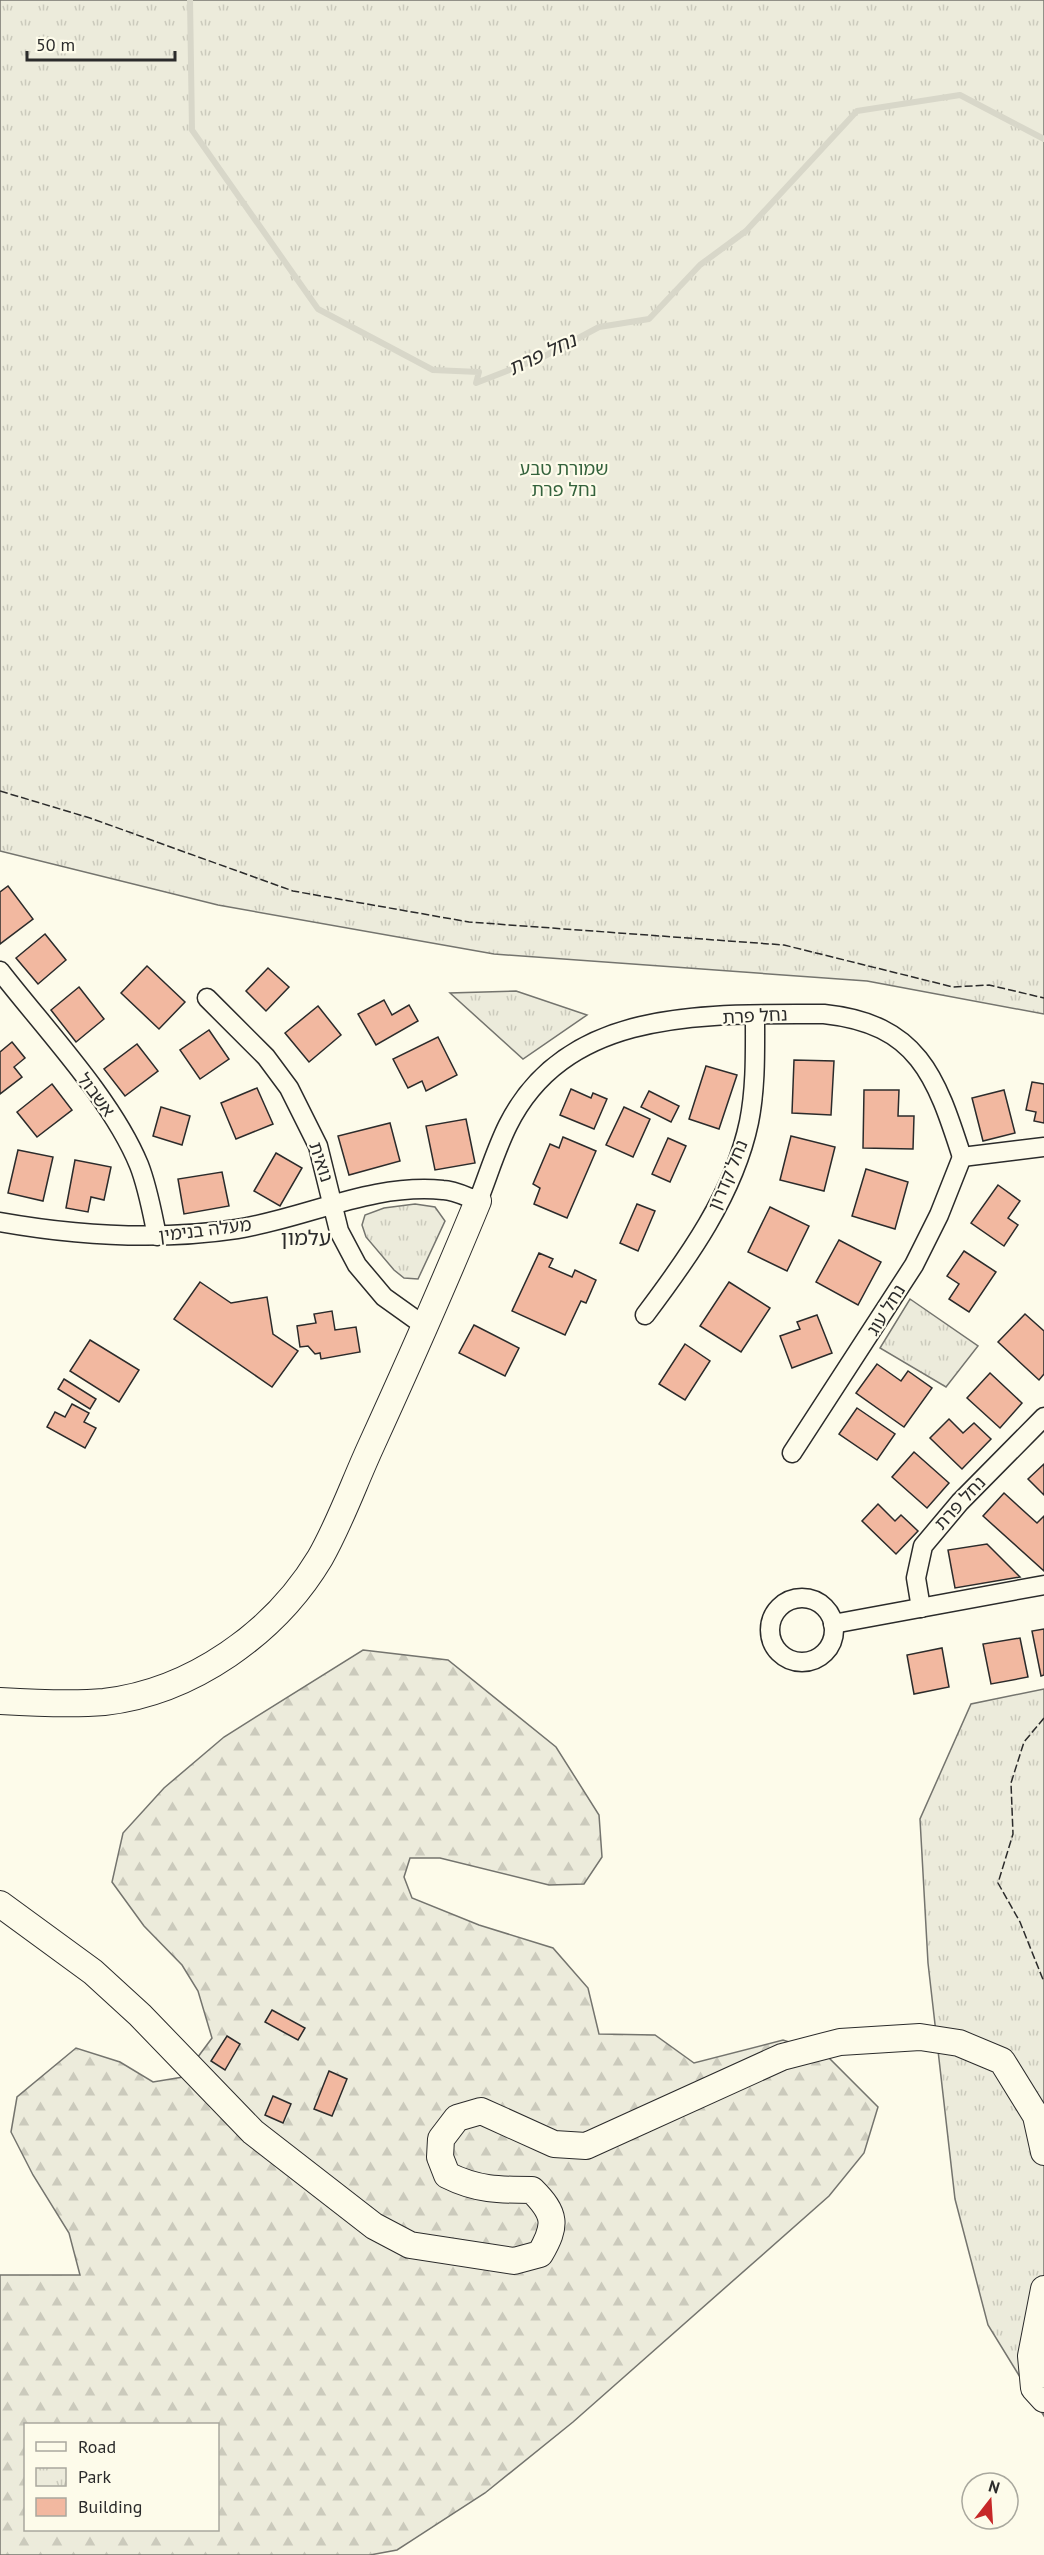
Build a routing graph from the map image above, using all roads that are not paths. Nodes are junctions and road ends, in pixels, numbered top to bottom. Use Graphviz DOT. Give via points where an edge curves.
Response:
graph roads {
  1 [pos="0,972"];
  2 [pos="207,998"];
  3 [pos="755,1016"];
  4 [pos="1044,1147"];
  5 [pos="962,1157"];
  6 [pos="478,1201"];
  7 [pos="334,1203"];
  8 [pos="0,1222"];
  9 [pos="157,1236"];
  10 [pos="645,1315"];
  11 [pos="426,1327"];
  12 [pos="1044,1418"];
  13 [pos="792,1453"];
  14 [pos="1044,1585"];
  15 [pos="921,1608"];
  16 [pos="833,1624"];
  17 [pos="0,1701"];
  18 [pos="0,1904"];
  19 [pos="1044,2152"];
  20 [pos="1044,2289"];
  21 [pos="1044,2399"];
  1 -- 9 [label="street, אשבול" via="106,1106 123,1134 147,1186"];
  2 -- 7 [label="street, נואית" via="266,1057 288,1088 318,1146"];
  3 -- 5 [label="street, נחל פרת" via="848,1016 897,1038 937,1084"];
  3 -- 6 [label="street, נחל פרת" via="665,1020 605,1035 574,1051 546,1074 508,1124"];
  3 -- 10 [label="street, נחל קדרון" via="754,1092 739,1156 708,1223"];
  4 -- 5 [label="street"];
  5 -- 13 [label="street, נחל עוג" via="914,1265"];
  6 -- 7 [label="street, מעלה בנימין" via="445,1190 415,1190 378,1192"];
  6 -- 11 [label="street"];
  7 -- 9 [label="street, מעלה בנימין" via="238,1229"];
  7 -- 11 [label="street, נואית" via="339,1231 357,1265 384,1297"];
  8 -- 9 [label="street, מעלה בנימין" via="83,1235"];
  11 -- 17 [label="street" via="320,1558 256,1633 226,1657 145,1694 104,1702"];
  12 -- 15 [label="street, נחל פרת" via="923,1545 916,1578"];
  14 -- 15 [label="street"];
  15 -- 16 [label="street"];
  18 -- 19 [label="street" via="93,1972 253,2132 374,2226 410,2245 514,2261 540,2254 552,2233 548,2206 532,2190 470,2186 447,2175 440,2157 441,2139 457,2118 481,2111 554,2144 586,2146 782,2057 840,2042 920,2037 959,2043 1002,2061 1036,2116"];
  20 -- 21 [label="street" via="1031,2356 1034,2388"];
}
